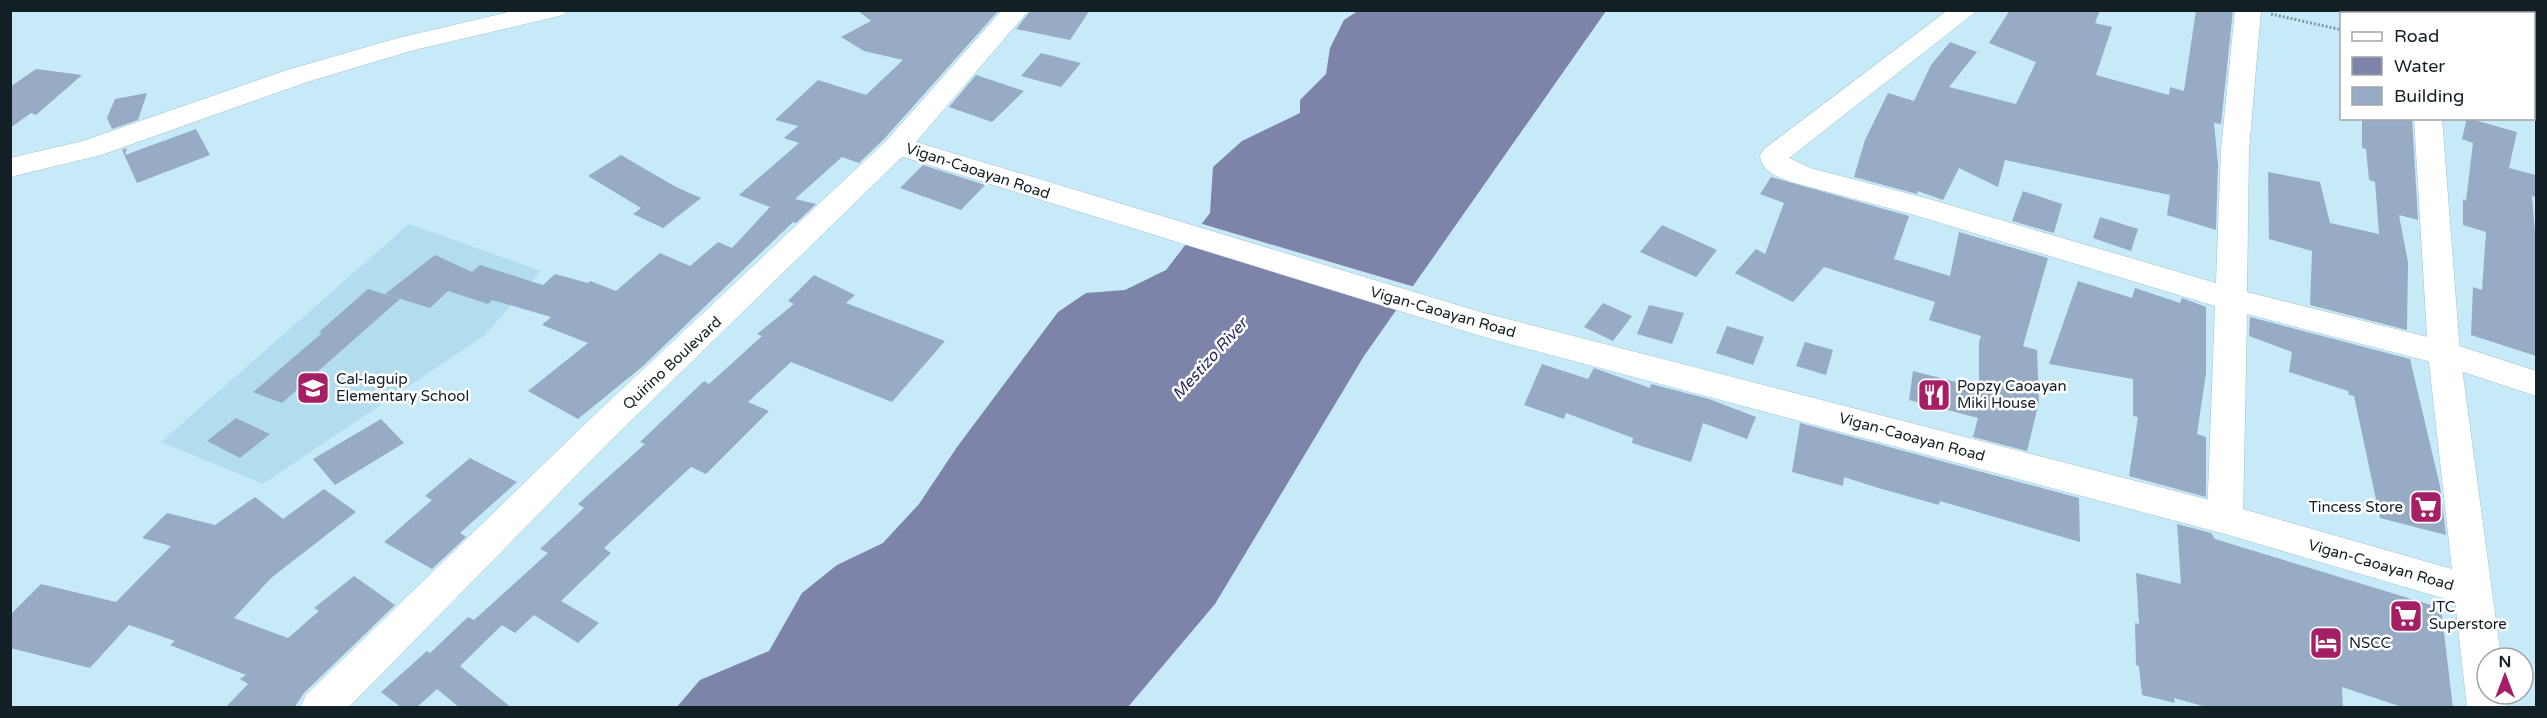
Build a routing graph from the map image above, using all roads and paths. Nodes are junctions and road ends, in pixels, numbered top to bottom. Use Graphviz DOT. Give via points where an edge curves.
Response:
graph roads {
  1 [pos="554,10"];
  2 [pos="1016,10"];
  3 [pos="1965,10"];
  4 [pos="2257,12"];
  5 [pos="2340,30"];
  6 [pos="2428,120"];
  7 [pos="897,146"];
  8 [pos="10,168"];
  9 [pos="2231,299"];
  10 [pos="2444,353"];
  11 [pos="2536,384"];
  12 [pos="2225,519"];
  13 [pos="2473,591"];
  14 [pos="320,708"];
  15 [pos="2487,708"];
  1 -- 8 [label="street" via="407,44 297,76 91,148"];
  2 -- 7 [label="street, Quirino Boulevard"];
  3 -- 9 [label="street" via="1774,156 1775,162 1801,175"];
  4 -- 5 [label="path"];
  4 -- 9 [label="street" via="2235,150"];
  6 -- 10 [label="street, Vigan-Caoayan Road"];
  7 -- 12 [label="street, Vigan-Caoayan Road" via="1484,325"];
  7 -- 14 [label="street, Quirino Boulevard" via="598,432"];
  9 -- 10 [label="street"];
  9 -- 12 [label="street"];
  10 -- 11 [label="street"];
  10 -- 13 [label="street, Vigan-Caoayan Road"];
  12 -- 13 [label="street, Vigan-Caoayan Road"];
  13 -- 15 [label="street"];
}
